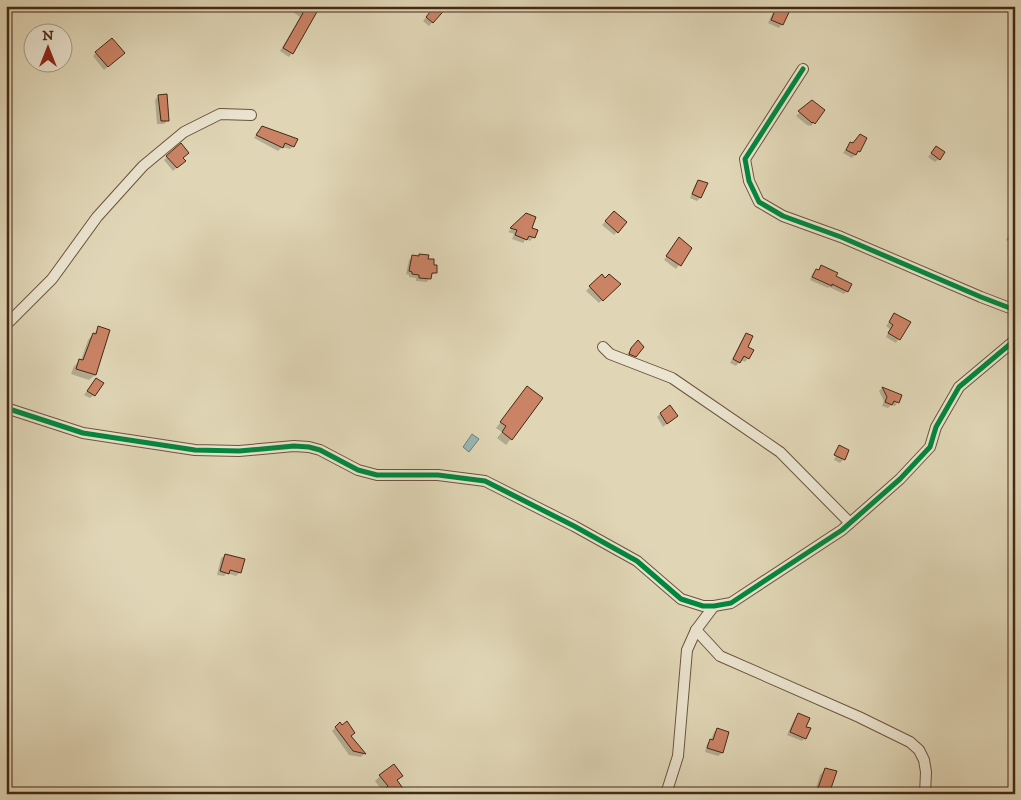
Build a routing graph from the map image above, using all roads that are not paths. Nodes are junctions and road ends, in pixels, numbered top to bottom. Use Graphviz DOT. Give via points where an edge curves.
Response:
graph roads {
  1 [pos="803,69"];
  2 [pos="251,115"];
  3 [pos="1015,310"];
  4 [pos="6,325"];
  5 [pos="1015,340"];
  6 [pos="603,347"];
  7 [pos="6,408"];
  8 [pos="850,523"];
  9 [pos="714,606"];
  10 [pos="696,630"];
  11 [pos="666,794"];
  12 [pos="925,794"];
  1 -- 3 [label="street" via="744,159 749,181 759,202 783,216"];
  2 -- 4 [label="street" via="220,114 184,132 143,166 97,216 52,279"];
  5 -- 8 [label="street" via="959,387 936,427 930,447 900,479"];
  6 -- 8 [label="street" via="610,354 672,378 780,452"];
  7 -- 9 [label="street" via="82,432 113,438 213,451 308,447 358,470 377,475 438,475 485,481 637,561 681,599"];
  8 -- 9 [label="street" via="731,603"];
  9 -- 10 [label="street"];
  10 -- 11 [label="street" via="686,650 678,756"];
  10 -- 12 [label="street" via="720,656 910,742 924,760"];
}
